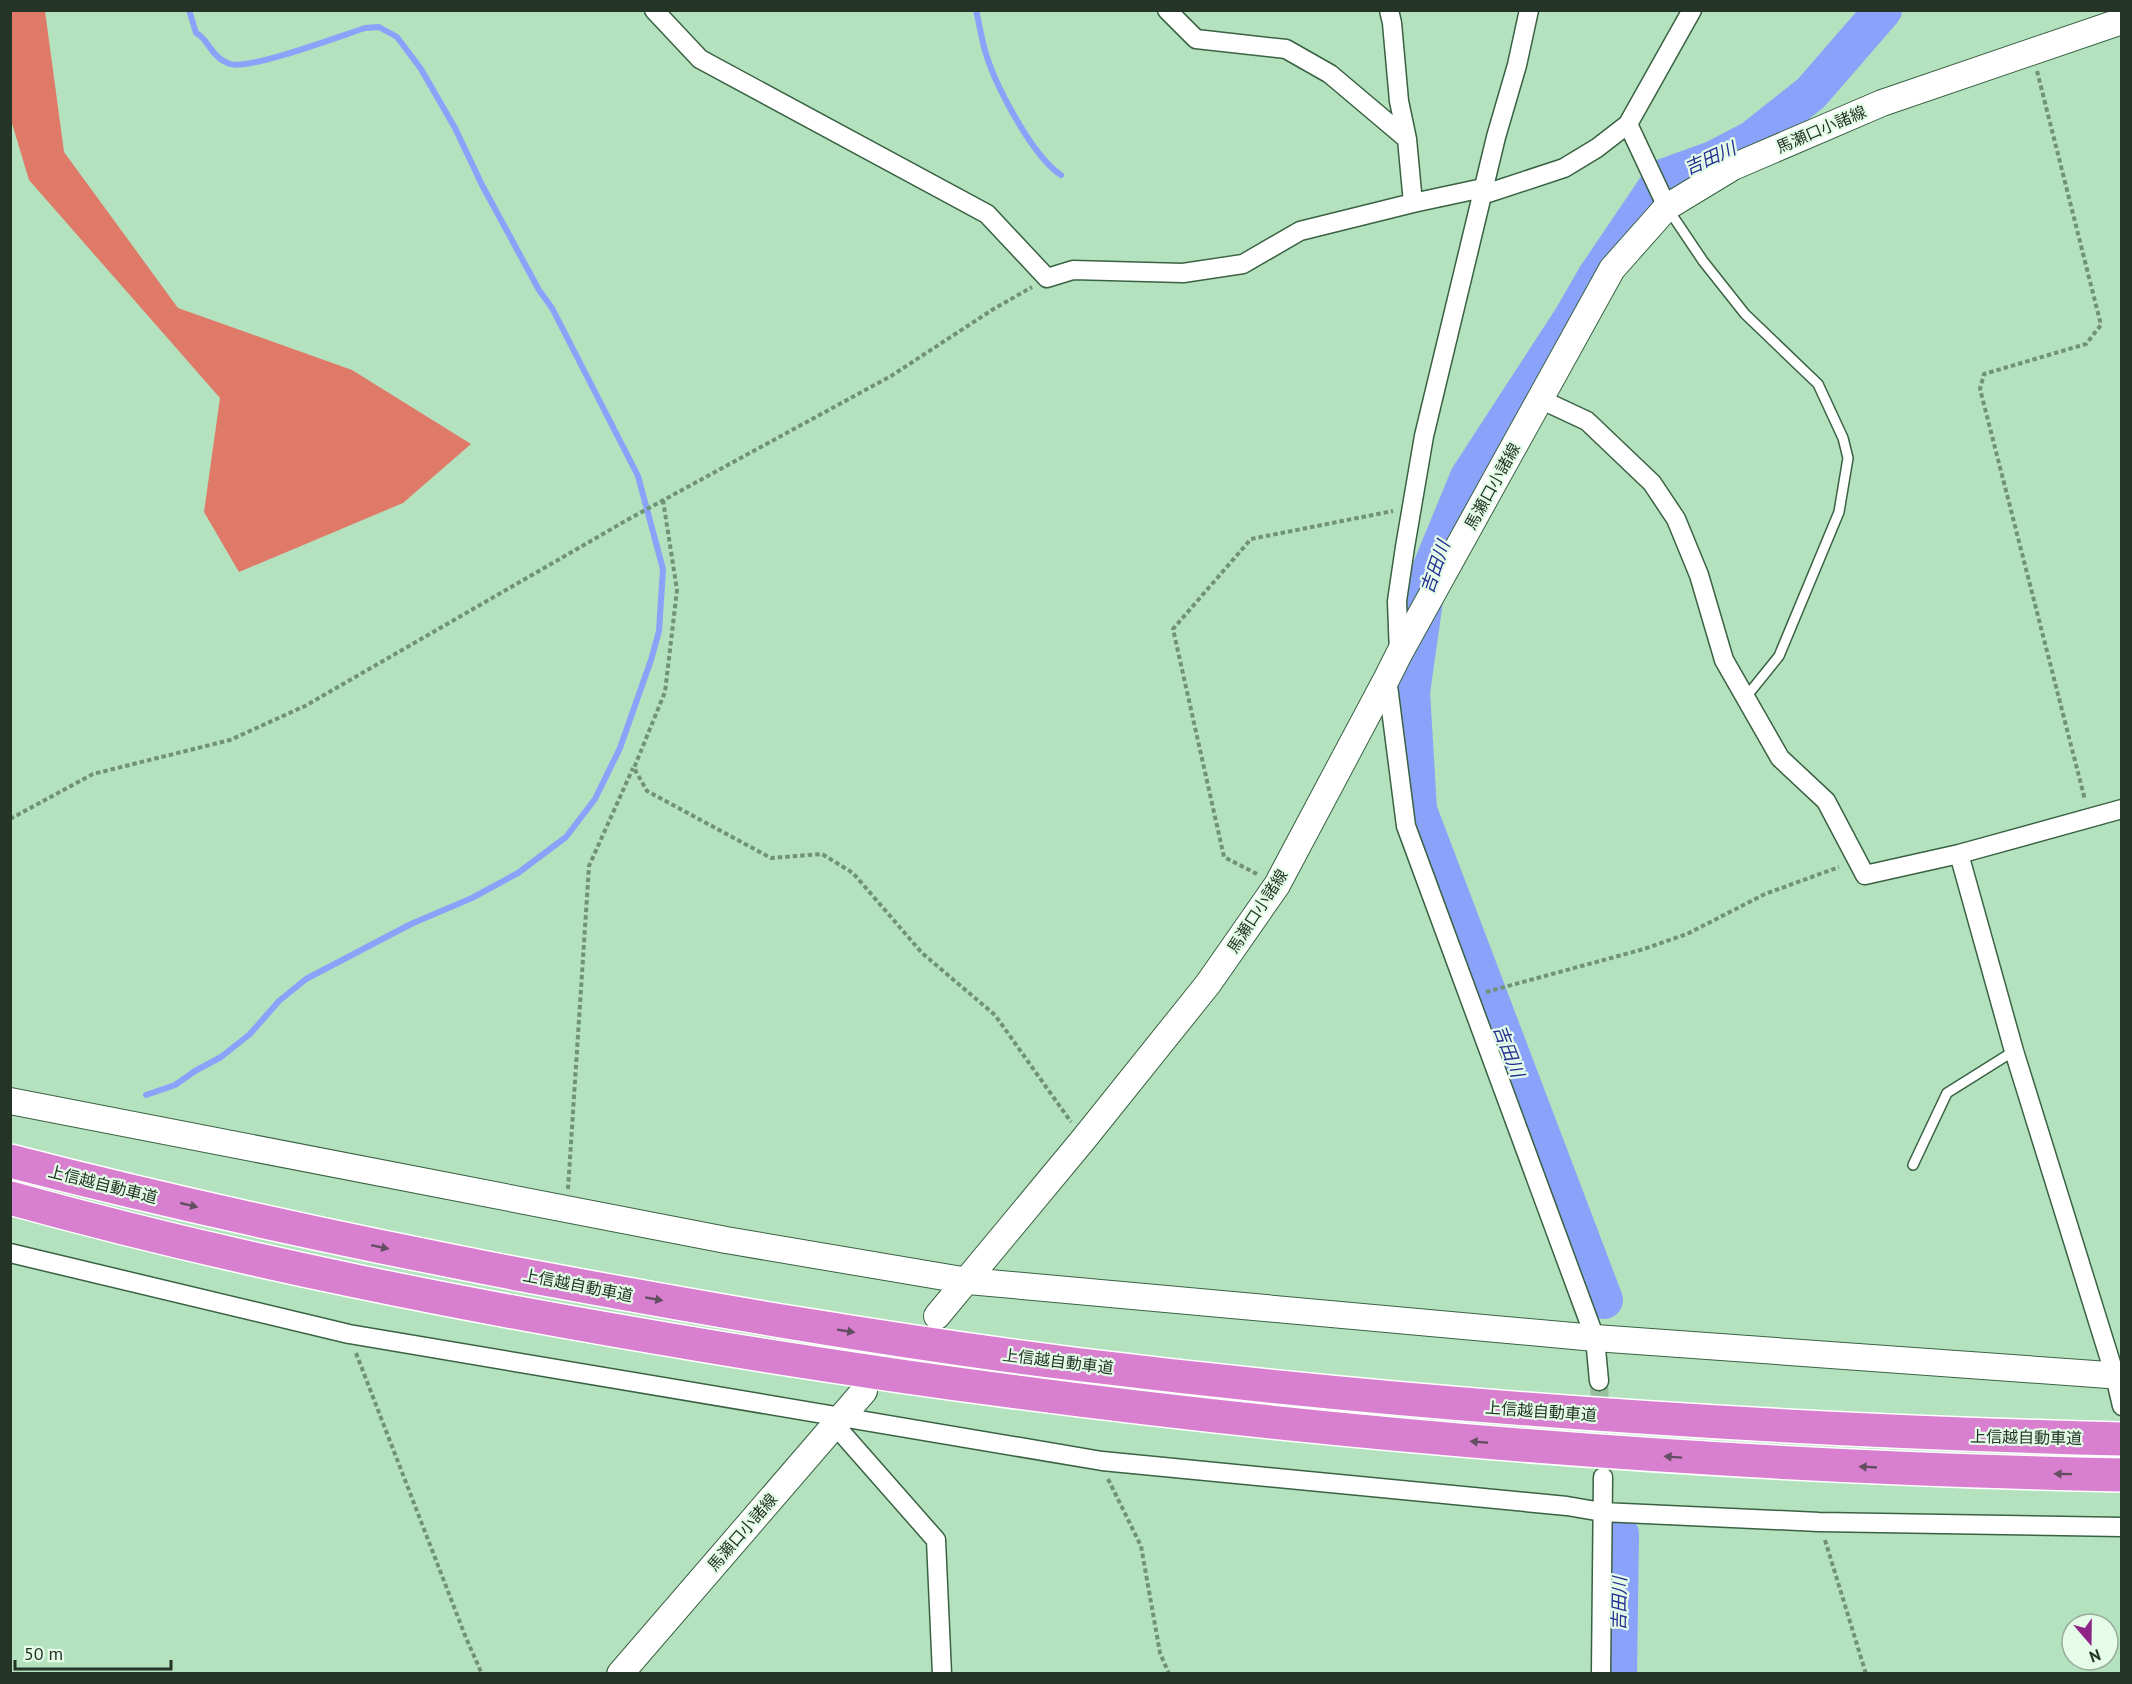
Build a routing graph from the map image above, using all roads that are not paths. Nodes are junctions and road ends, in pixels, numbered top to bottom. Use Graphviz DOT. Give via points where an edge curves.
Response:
graph roads {
  1 [pos="654,10"];
  2 [pos="1167,10"];
  3 [pos="1389,10"];
  4 [pos="1529,10"];
  5 [pos="1692,10"];
  6 [pos="2121,21"];
  7 [pos="1628,124"];
  8 [pos="1407,139"];
  9 [pos="1483,192"];
  10 [pos="1413,202"];
  11 [pos="1666,207"];
  12 [pos="1540,399"];
  13 [pos="1399,654"];
  14 [pos="1387,678"];
  15 [pos="1746,697"];
  16 [pos="2121,809"];
  17 [pos="1959,854"];
  18 [pos="2014,1051"];
  19 [pos="11,1101"];
  20 [pos="10,1161"];
  21 [pos="1913,1165"];
  22 [pos="10,1198"];
  23 [pos="10,1253"];
  24 [pos="968,1281"];
  25 [pos="937,1316"];
  26 [pos="1595,1338"];
  27 [pos="2118,1376"];
  28 [pos="1599,1381"];
  29 [pos="864,1391"];
  30 [pos="2121,1406"];
  31 [pos="838,1420"];
  32 [pos="2121,1439"];
  33 [pos="2121,1475"];
  34 [pos="1603,1477"];
  35 [pos="1602,1512"];
  36 [pos="2121,1527"];
  37 [pos="620,1674"];
  38 [pos="942,1674"];
  39 [pos="1601,1674"];
  1 -- 10 [label="street" via="700,59 987,214 1047,279 1073,270 1183,273 1243,264 1300,231"];
  2 -- 8 [label="street" via="1197,39 1286,49 1330,74"];
  3 -- 8 [label="street"];
  4 -- 9 [label="street"];
  5 -- 7 [label="street"];
  6 -- 11 [label="main road, 馬瀬口小諸線" via="1882,104 1733,167"];
  7 -- 9 [label="street" via="1564,168"];
  7 -- 11 [label="street"];
  8 -- 10 [label="street"];
  9 -- 10 [label="street"];
  9 -- 13 [label="street" via="1424,436 1397,601"];
  11 -- 12 [label="main road, 馬瀬口小諸線" via="1612,269"];
  11 -- 15 [label="lane" via="1745,314 1818,384 1848,458 1839,512 1779,657"];
  12 -- 13 [label="main road, 馬瀬口小諸線"];
  12 -- 15 [label="street" via="1587,421 1652,483 1676,519 1699,575 1724,660"];
  13 -- 14 [label="main road, 馬瀬口小諸線"];
  14 -- 24 [label="main road, 馬瀬口小諸線" via="1277,885 1208,984"];
  14 -- 26 [label="street" via="1406,826"];
  15 -- 17 [label="street" via="1780,758 1826,801 1865,875"];
  16 -- 17 [label="street"];
  17 -- 18 [label="street"];
  18 -- 21 [label="lane" via="1947,1093"];
  18 -- 27 [label="street"];
  19 -- 24 [label="main road" via="726,1240"];
  20 -- 32 [label="highway, 上信越自動車道, one-way" via="255,1221 430,1257 757,1317 1069,1364 1590,1415 1941,1434"];
  33 -- 22 [label="highway, one-way" via="1908,1469 1590,1452 1067,1400 911,1379 587,1326 253,1259"];
  23 -- 31 [label="street" via="349,1334"];
  24 -- 25 [label="main road, 馬瀬口小諸線"];
  24 -- 26 [label="main road"];
  26 -- 27 [label="main road"];
  26 -- 28 [label="street"];
  27 -- 30 [label="street"];
  29 -- 31 [label="main road, 馬瀬口小諸線"];
  31 -- 35 [label="street" via="1102,1461"];
  31 -- 37 [label="main road, 馬瀬口小諸線"];
  31 -- 38 [label="street" via="936,1539"];
  34 -- 35 [label="street"];
  35 -- 36 [label="street" via="1819,1522"];
  35 -- 39 [label="street"];
}
